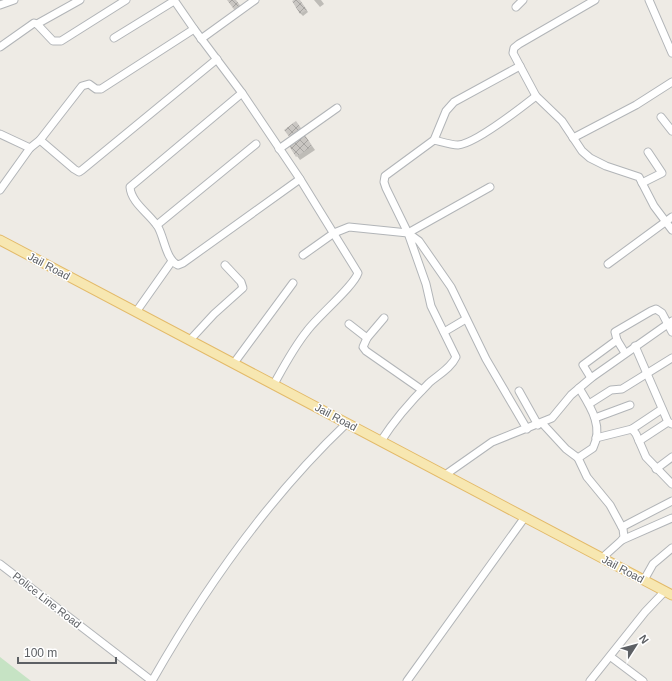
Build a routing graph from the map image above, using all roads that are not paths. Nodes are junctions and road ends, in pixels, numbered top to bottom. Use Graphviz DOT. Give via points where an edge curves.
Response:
graph roads {
  1 [pos="14,0"];
  2 [pos="80,0"];
  3 [pos="126,0"];
  4 [pos="174,0"];
  5 [pos="255,0"];
  6 [pos="523,0"];
  7 [pos="595,0"];
  8 [pos="649,0"];
  9 [pos="0,5"];
  10 [pos="516,7"];
  11 [pos="37,24"];
  12 [pos="194,29"];
  13 [pos="114,38"];
  14 [pos="201,38"];
  15 [pos="0,47"];
  16 [pos="672,53"];
  17 [pos="216,59"];
  18 [pos="520,66"];
  19 [pos="672,82"];
  20 [pos="242,93"];
  21 [pos="536,96"];
  22 [pos="336,108"];
  23 [pos="661,117"];
  24 [pos="672,131"];
  25 [pos="0,134"];
  26 [pos="573,138"];
  27 [pos="40,140"];
  28 [pos="434,140"];
  29 [pos="256,144"];
  30 [pos="30,148"];
  31 [pos="279,149"];
  32 [pos="648,152"];
  33 [pos="300,179"];
  34 [pos="642,183"];
  35 [pos="490,187"];
  36 [pos="0,190"];
  37 [pos="669,220"];
  38 [pos="157,225"];
  39 [pos="672,230"];
  40 [pos="334,233"];
  41 [pos="408,233"];
  42 [pos="0,240"];
  43 [pos="303,255"];
  44 [pos="172,261"];
  45 [pos="608,264"];
  46 [pos="225,265"];
  47 [pos="294,283"];
  48 [pos="136,312"];
  49 [pos="384,318"];
  50 [pos="466,319"];
  51 [pos="670,323"];
  52 [pos="349,324"];
  53 [pos="444,332"];
  54 [pos="672,332"];
  55 [pos="367,338"];
  56 [pos="190,340"];
  57 [pos="617,340"];
  58 [pos="635,346"];
  59 [pos="625,352"];
  60 [pos="672,358"];
  61 [pos="234,363"];
  62 [pos="647,374"];
  63 [pos="591,378"];
  64 [pos="274,384"];
  65 [pos="579,388"];
  66 [pos="422,390"];
  67 [pos="519,390"];
  68 [pos="589,404"];
  69 [pos="630,405"];
  70 [pos="662,409"];
  71 [pos="595,418"];
  72 [pos="348,423"];
  73 [pos="670,423"];
  74 [pos="540,424"];
  75 [pos="527,429"];
  76 [pos="632,429"];
  77 [pos="596,438"];
  78 [pos="381,441"];
  79 [pos="639,441"];
  80 [pos="672,457"];
  81 [pos="578,458"];
  82 [pos="656,469"];
  83 [pos="445,475"];
  84 [pos="672,484"];
  85 [pos="672,501"];
  86 [pos="525,517"];
  87 [pos="672,518"];
  88 [pos="622,527"];
  89 [pos="622,540"];
  90 [pos="672,548"];
  91 [pos="602,558"];
  92 [pos="0,564"];
  93 [pos="644,580"];
  94 [pos="669,593"];
  95 [pos="611,657"];
  96 [pos="152,681"];
  97 [pos="407,681"];
  98 [pos="590,681"];
  99 [pos="643,681"];
  1 -- 9 [label="street"];
  2 -- 11 [label="street"];
  3 -- 11 [label="street" via="61,41 53,41"];
  4 -- 12 [label="street"];
  4 -- 13 [label="street"];
  5 -- 14 [label="street"];
  6 -- 10 [label="street"];
  7 -- 18 [label="street" via="516,46 513,53"];
  8 -- 16 [label="street"];
  11 -- 15 [label="street" via="30,25"];
  12 -- 14 [label="street"];
  12 -- 27 [label="street" via="101,90 89,84 82,86"];
  14 -- 17 [label="street"];
  17 -- 20 [label="street"];
  17 -- 27 [label="street" via="79,172"];
  18 -- 21 [label="street"];
  18 -- 28 [label="street" via="454,102 446,111"];
  19 -- 26 [label="street"];
  20 -- 31 [label="street"];
  20 -- 38 [label="street" via="130,187 133,197"];
  21 -- 26 [label="street" via="562,121"];
  21 -- 28 [label="street" via="500,123 463,143"];
  22 -- 31 [label="street"];
  23 -- 24 [label="street"];
  25 -- 30 [label="street"];
  26 -- 34 [label="street" via="590,158 617,171 635,175"];
  27 -- 30 [label="street"];
  28 -- 41 [label="street" via="385,176 386,188"];
  29 -- 38 [label="street"];
  30 -- 36 [label="street"];
  31 -- 33 [label="street"];
  32 -- 34 [label="street" via="662,173"];
  33 -- 40 [label="street"];
  33 -- 44 [label="street" via="183,263 178,265"];
  34 -- 37 [label="street" via="654,206"];
  35 -- 41 [label="street"];
  37 -- 39 [label="street"];
  37 -- 45 [label="street"];
  38 -- 44 [label="street"];
  40 -- 41 [label="street" via="354,227"];
  40 -- 43 [label="street"];
  40 -- 64 [label="street" via="358,272 307,331"];
  41 -- 50 [label="street" via="419,241 445,277"];
  41 -- 53 [label="street" via="431,306"];
  42 -- 48 [label="main road, Jail Road"];
  44 -- 48 [label="street"];
  46 -- 56 [label="street" via="241,282 243,288"];
  47 -- 61 [label="street"];
  48 -- 56 [label="main road, Jail Road"];
  49 -- 55 [label="street"];
  50 -- 53 [label="street"];
  50 -- 75 [label="street"];
  51 -- 54 [label="street"];
  51 -- 57 [label="street" via="656,309 617,330"];
  51 -- 58 [label="street"];
  52 -- 55 [label="street"];
  53 -- 66 [label="street" via="456,357 451,365"];
  55 -- 66 [label="street" via="363,347 366,351"];
  56 -- 61 [label="main road, Jail Road"];
  57 -- 59 [label="street"];
  57 -- 63 [label="street" via="583,365"];
  58 -- 59 [label="street"];
  58 -- 62 [label="street"];
  59 -- 63 [label="street"];
  60 -- 62 [label="street"];
  61 -- 64 [label="main road, Jail Road"];
  62 -- 68 [label="street" via="622,389 611,390"];
  62 -- 70 [label="street"];
  63 -- 65 [label="street"];
  64 -- 72 [label="main road, Jail Road"];
  65 -- 68 [label="street"];
  65 -- 74 [label="street" via="552,418"];
  66 -- 78 [label="street" via="397,417"];
  67 -- 74 [label="street"];
  68 -- 71 [label="street"];
  69 -- 71 [label="street"];
  70 -- 73 [label="street"];
  70 -- 76 [label="street"];
  71 -- 77 [label="street"];
  72 -- 78 [label="main road, Jail Road"];
  72 -- 96 [label="street" via="274,502 230,558 184,626"];
  73 -- 79 [label="street"];
  74 -- 75 [label="street"];
  74 -- 81 [label="street"];
  75 -- 83 [label="street" via="492,442"];
  76 -- 77 [label="street"];
  76 -- 79 [label="street"];
  77 -- 81 [label="street" via="593,448"];
  78 -- 83 [label="main road, Jail Road"];
  79 -- 82 [label="street" via="646,457"];
  80 -- 82 [label="street"];
  81 -- 88 [label="street" via="587,477 607,500"];
  82 -- 84 [label="street"];
  83 -- 86 [label="main road, Jail Road"];
  85 -- 88 [label="street"];
  86 -- 91 [label="main road, Jail Road"];
  86 -- 97 [label="street"];
  87 -- 89 [label="street"];
  88 -- 89 [label="street"];
  89 -- 91 [label="street"];
  90 -- 93 [label="street" via="653,564"];
  91 -- 93 [label="main road, Jail Road"];
  92 -- 96 [label="street, Police Line Road"];
  93 -- 94 [label="main road, Jail Road"];
  94 -- 95 [label="street" via="645,612"];
  95 -- 98 [label="street"];
  95 -- 99 [label="street"];
}
